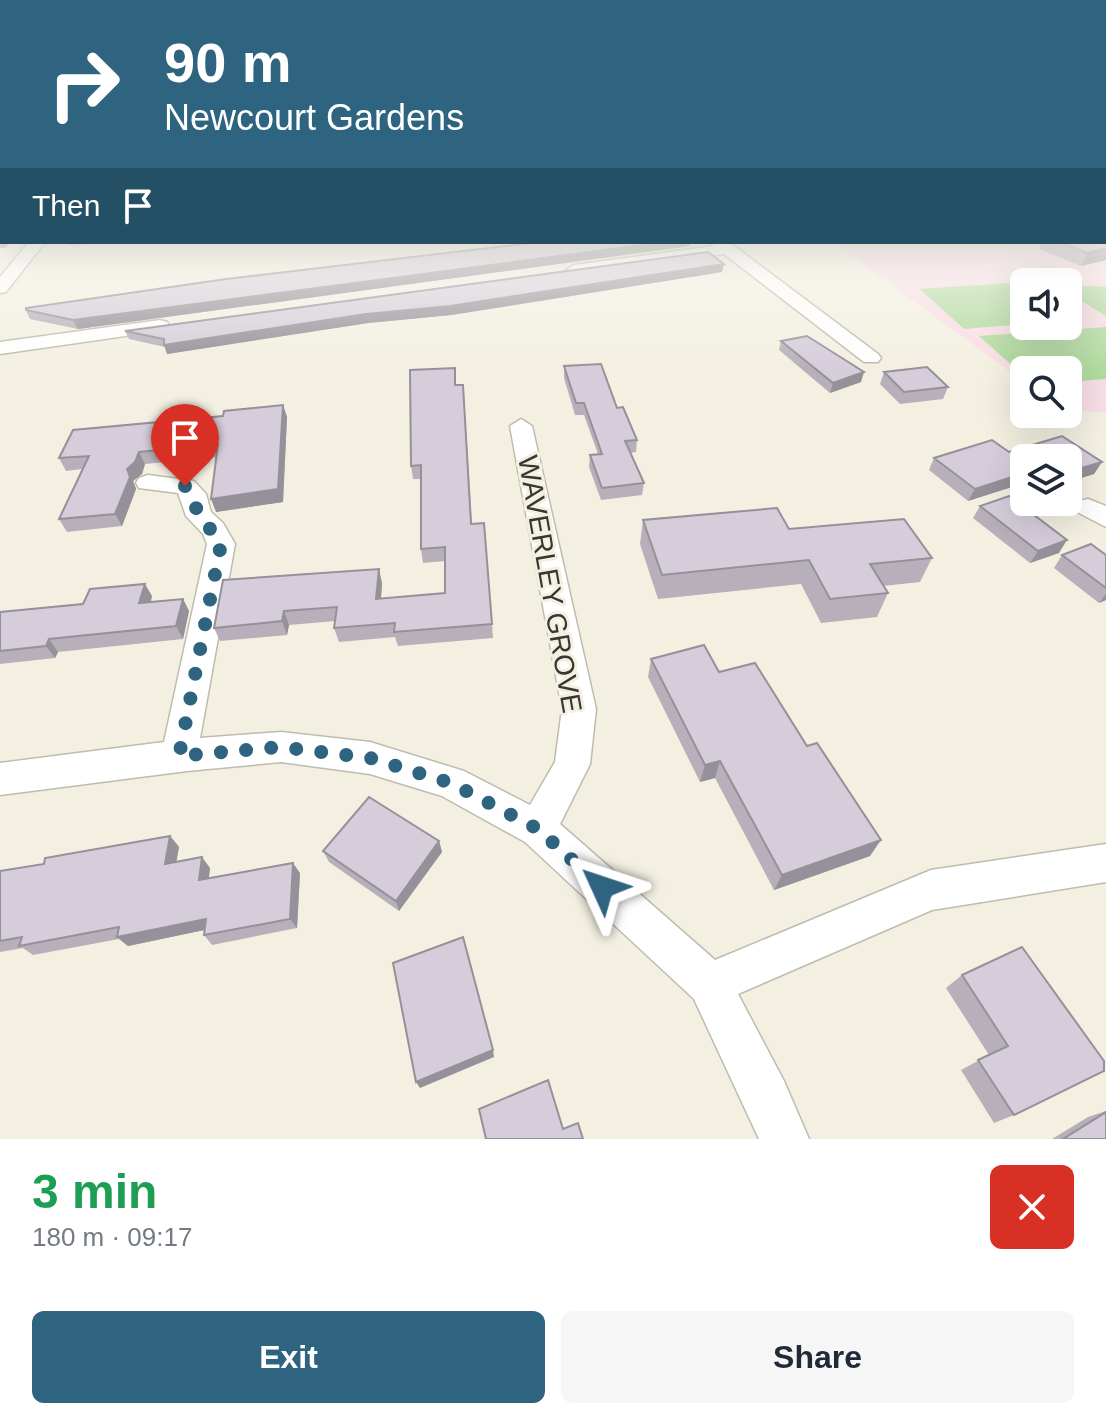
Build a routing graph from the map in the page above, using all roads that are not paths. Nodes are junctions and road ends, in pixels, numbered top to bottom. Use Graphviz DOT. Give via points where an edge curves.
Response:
graph roads {
  1 [pos="19,264"];
  2 [pos="607,264"];
  3 [pos="748,264"];
  4 [pos="554,273"];
  5 [pos="0,288"];
  6 [pos="174,324"];
  7 [pos="0,348"];
  8 [pos="871,358"];
  9 [pos="521,426"];
  10 [pos="148,483"];
  11 [pos="179,756"];
  12 [pos="0,779"];
  13 [pos="538,829"];
  14 [pos="1106,863"];
  15 [pos="709,984"];
  16 [pos="784,1139"];
  1 -- 5 [label="street"];
  2 -- 4 [label="street"];
  3 -- 8 [label="street"];
  6 -- 7 [label="street"];
  9 -- 13 [label="street, WAVERLEY GROVE" via="579,709 572,764"];
  10 -- 11 [label="street" via="185,486 221,544"];
  11 -- 12 [label="street"];
  11 -- 13 [label="street" via="281,747 370,758 451,783"];
  13 -- 15 [label="street"];
  14 -- 15 [label="street" via="931,890"];
  15 -- 16 [label="street"];
}
